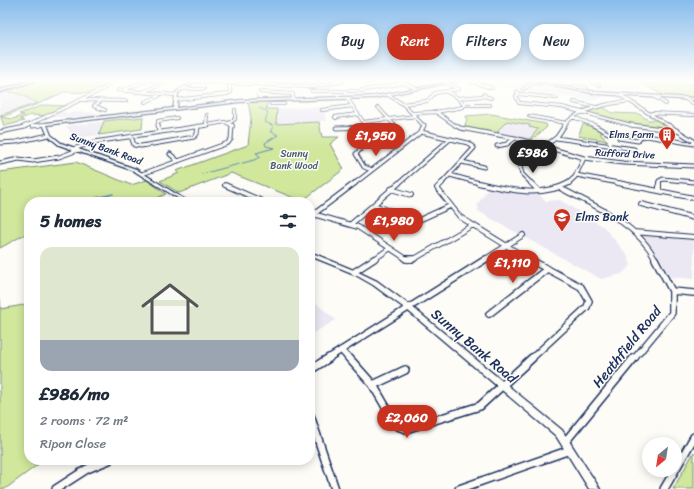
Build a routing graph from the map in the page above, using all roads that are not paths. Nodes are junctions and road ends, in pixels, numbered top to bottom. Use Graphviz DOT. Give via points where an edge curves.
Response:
graph roads {
  1 [pos="73,104"];
  2 [pos="97,104"];
  3 [pos="175,104"];
  4 [pos="214,104"];
  5 [pos="272,104"];
  6 [pos="276,104"];
  7 [pos="284,104"];
  8 [pos="403,104"];
  9 [pos="528,104"];
  10 [pos="582,104"];
  11 [pos="608,104"];
  12 [pos="635,104"];
  13 [pos="464,105"];
  14 [pos="490,105"];
  15 [pos="352,106"];
  16 [pos="378,107"];
  17 [pos="595,107"];
  18 [pos="175,108"];
  19 [pos="105,110"];
  20 [pos="235,110"];
  21 [pos="322,110"];
  22 [pos="436,112"];
  23 [pos="583,113"];
  24 [pos="650,113"];
  25 [pos="358,114"];
  26 [pos="207,115"];
  27 [pos="414,115"];
  28 [pos="694,115"];
  29 [pos="529,116"];
  30 [pos="573,117"];
  31 [pos="177,118"];
  32 [pos="336,118"];
  33 [pos="389,119"];
  34 [pos="229,122"];
  35 [pos="363,122"];
  36 [pos="566,123"];
  37 [pos="45,124"];
  38 [pos="206,125"];
  39 [pos="198,126"];
  40 [pos="23,127"];
  41 [pos="367,127"];
  42 [pos="396,127"];
  43 [pos="336,128"];
  44 [pos="678,131"];
  45 [pos="0,132"];
  46 [pos="159,132"];
  47 [pos="421,132"];
  48 [pos="608,133"];
  49 [pos="49,135"];
  50 [pos="131,136"];
  51 [pos="516,138"];
  52 [pos="556,138"];
  53 [pos="619,138"];
  54 [pos="689,138"];
  55 [pos="694,138"];
  56 [pos="450,139"];
  57 [pos="694,141"];
  58 [pos="0,143"];
  59 [pos="694,144"];
  60 [pos="497,146"];
  61 [pos="544,147"];
  62 [pos="73,149"];
  63 [pos="634,149"];
  64 [pos="78,150"];
  65 [pos="170,154"];
  66 [pos="522,157"];
  67 [pos="584,158"];
  68 [pos="178,161"];
  69 [pos="462,162"];
  70 [pos="0,163"];
  71 [pos="692,166"];
  72 [pos="484,167"];
  73 [pos="372,170"];
  74 [pos="694,170"];
  75 [pos="142,174"];
  76 [pos="450,175"];
  77 [pos="576,176"];
  78 [pos="694,182"];
  79 [pos="225,185"];
  80 [pos="560,188"];
  81 [pos="391,189"];
  82 [pos="538,190"];
  83 [pos="659,190"];
  84 [pos="411,195"];
  85 [pos="179,197"];
  86 [pos="253,197"];
  87 [pos="694,198"];
  88 [pos="641,204"];
  89 [pos="373,205"];
  90 [pos="450,206"];
  91 [pos="315,213"];
  92 [pos="315,216"];
  93 [pos="694,218"];
  94 [pos="419,220"];
  95 [pos="351,224"];
  96 [pos="408,225"];
  97 [pos="473,225"];
  98 [pos="634,232"];
  99 [pos="523,235"];
  100 [pos="694,237"];
  101 [pos="506,245"];
  102 [pos="389,249"];
  103 [pos="315,256"];
  104 [pos="547,269"];
  105 [pos="354,272"];
  106 [pos="672,291"];
  107 [pos="694,293"];
  108 [pos="409,308"];
  109 [pos="489,314"];
  110 [pos="341,350"];
  111 [pos="315,367"];
  112 [pos="405,370"];
  113 [pos="373,385"];
  114 [pos="503,386"];
  115 [pos="315,429"];
  116 [pos="694,437"];
  117 [pos="565,442"];
  118 [pos="570,450"];
  119 [pos="682,458"];
  120 [pos="97,465"];
  121 [pos="671,477"];
  122 [pos="56,489"];
  123 [pos="335,489"];
  124 [pos="459,489"];
  125 [pos="595,489"];
  126 [pos="664,489"];
  1 -- 40 [label="street"];
  2 -- 19 [label="street" via="94,106"];
  3 -- 18 [label="street"];
  4 -- 18 [label="street"];
  5 -- 6 [label="street"];
  6 -- 7 [label="street"];
  8 -- 27 [label="street"];
  9 -- 23 [label="street" via="560,107"];
  10 -- 17 [label="street"];
  11 -- 17 [label="street"];
  12 -- 24 [label="street"];
  13 -- 14 [label="street"];
  13 -- 22 [label="street"];
  15 -- 21 [label="street"];
  15 -- 25 [label="street"];
  16 -- 33 [label="street"];
  17 -- 23 [label="street"];
  18 -- 37 [label="street"];
  20 -- 34 [label="street" via="235,119"];
  22 -- 27 [label="street"];
  22 -- 51 [label="street, Rufford Drive" via="455,126 464,129"];
  23 -- 30 [label="street"];
  23 -- 44 [label="street" via="640,126"];
  24 -- 28 [label="street"];
  24 -- 44 [label="street"];
  25 -- 32 [label="street"];
  25 -- 35 [label="street"];
  26 -- 38 [label="street"];
  27 -- 33 [label="street"];
  27 -- 47 [label="street" via="424,125"];
  29 -- 36 [label="street"];
  30 -- 36 [label="street"];
  30 -- 48 [label="street"];
  31 -- 46 [label="street" via="158,121"];
  33 -- 35 [label="street"];
  33 -- 42 [label="street"];
  34 -- 38 [label="street"];
  34 -- 68 [label="street" via="233,124 232,139 229,142"];
  35 -- 41 [label="street"];
  36 -- 52 [label="street"];
  37 -- 40 [label="street"];
  37 -- 49 [label="street"];
  38 -- 39 [label="street"];
  39 -- 46 [label="street"];
  39 -- 50 [label="street" via="194,138 141,146 134,145"];
  40 -- 45 [label="street"];
  41 -- 43 [label="street"];
  41 -- 73 [label="street" via="373,137 356,155 364,167"];
  44 -- 54 [label="street"];
  46 -- 50 [label="street"];
  47 -- 56 [label="street"];
  47 -- 73 [label="street"];
  49 -- 58 [label="street" via="14,144"];
  49 -- 62 [label="street, Sunny Bank Road" via="60,144"];
  50 -- 62 [label="street" via="94,142"];
  51 -- 60 [label="street" via="507,144"];
  51 -- 61 [label="street, Rufford Drive"];
  52 -- 61 [label="street"];
  52 -- 63 [label="street"];
  53 -- 59 [label="street" via="638,141 640,137 646,136"];
  54 -- 55 [label="street"];
  54 -- 57 [label="street"];
  56 -- 69 [label="street" via="469,143 474,148"];
  56 -- 81 [label="street"];
  61 -- 67 [label="street, Rufford Drive"];
  62 -- 64 [label="street, Sunny Bank Road"];
  64 -- 70 [label="street" via="58,157 33,161 19,158"];
  64 -- 75 [label="street, Sunny Bank Road" via="119,163"];
  65 -- 68 [label="street"];
  66 -- 82 [label="street" via="519,163 522,174"];
  67 -- 71 [label="street, Rufford Drive" via="623,163"];
  67 -- 77 [label="street"];
  68 -- 75 [label="street"];
  69 -- 72 [label="street"];
  69 -- 76 [label="street"];
  71 -- 74 [label="street"];
  73 -- 91 [label="street"];
  75 -- 85 [label="street, Sunny Bank Road"];
  76 -- 82 [label="street" via="514,190"];
  76 -- 90 [label="street" via="437,189"];
  77 -- 80 [label="street"];
  77 -- 83 [label="street"];
  78 -- 83 [label="street" via="663,179 659,181"];
  79 -- 86 [label="street"];
  80 -- 82 [label="street"];
  80 -- 98 [label="street, Heathfield Road" via="617,218"];
  81 -- 84 [label="street"];
  81 -- 89 [label="street"];
  83 -- 87 [label="street"];
  88 -- 93 [label="street"];
  89 -- 94 [label="street"];
  89 -- 95 [label="street"];
  90 -- 94 [label="street"];
  90 -- 97 [label="street" via="460,217"];
  92 -- 95 [label="street"];
  94 -- 96 [label="street"];
  95 -- 102 [label="street"];
  97 -- 101 [label="street"];
  97 -- 102 [label="street" via="413,260 406,260"];
  98 -- 100 [label="street"];
  98 -- 106 [label="street, Heathfield Road" via="654,256"];
  99 -- 101 [label="street"];
  101 -- 104 [label="street"];
  101 -- 108 [label="street"];
  102 -- 105 [label="street"];
  103 -- 105 [label="street, Sunny Bank Road"];
  104 -- 109 [label="street"];
  104 -- 114 [label="street" via="581,287 589,302 587,307"];
  105 -- 108 [label="street, Sunny Bank Road"];
  106 -- 107 [label="street"];
  106 -- 117 [label="street, Heathfield Road" via="672,313"];
  108 -- 110 [label="street"];
  108 -- 114 [label="street, Sunny Bank Road"];
  110 -- 111 [label="street"];
  110 -- 113 [label="street"];
  112 -- 113 [label="street"];
  113 -- 114 [label="street" via="397,426 406,429 480,406"];
  114 -- 117 [label="street, Sunny Bank Road" via="559,433"];
  115 -- 123 [label="street"];
  116 -- 119 [label="street"];
  117 -- 118 [label="street, Sunny Bank Road"];
  118 -- 124 [label="street"];
  118 -- 125 [label="street, Sunny Bank Road"];
  120 -- 122 [label="street"];
  121 -- 126 [label="street"];
}
